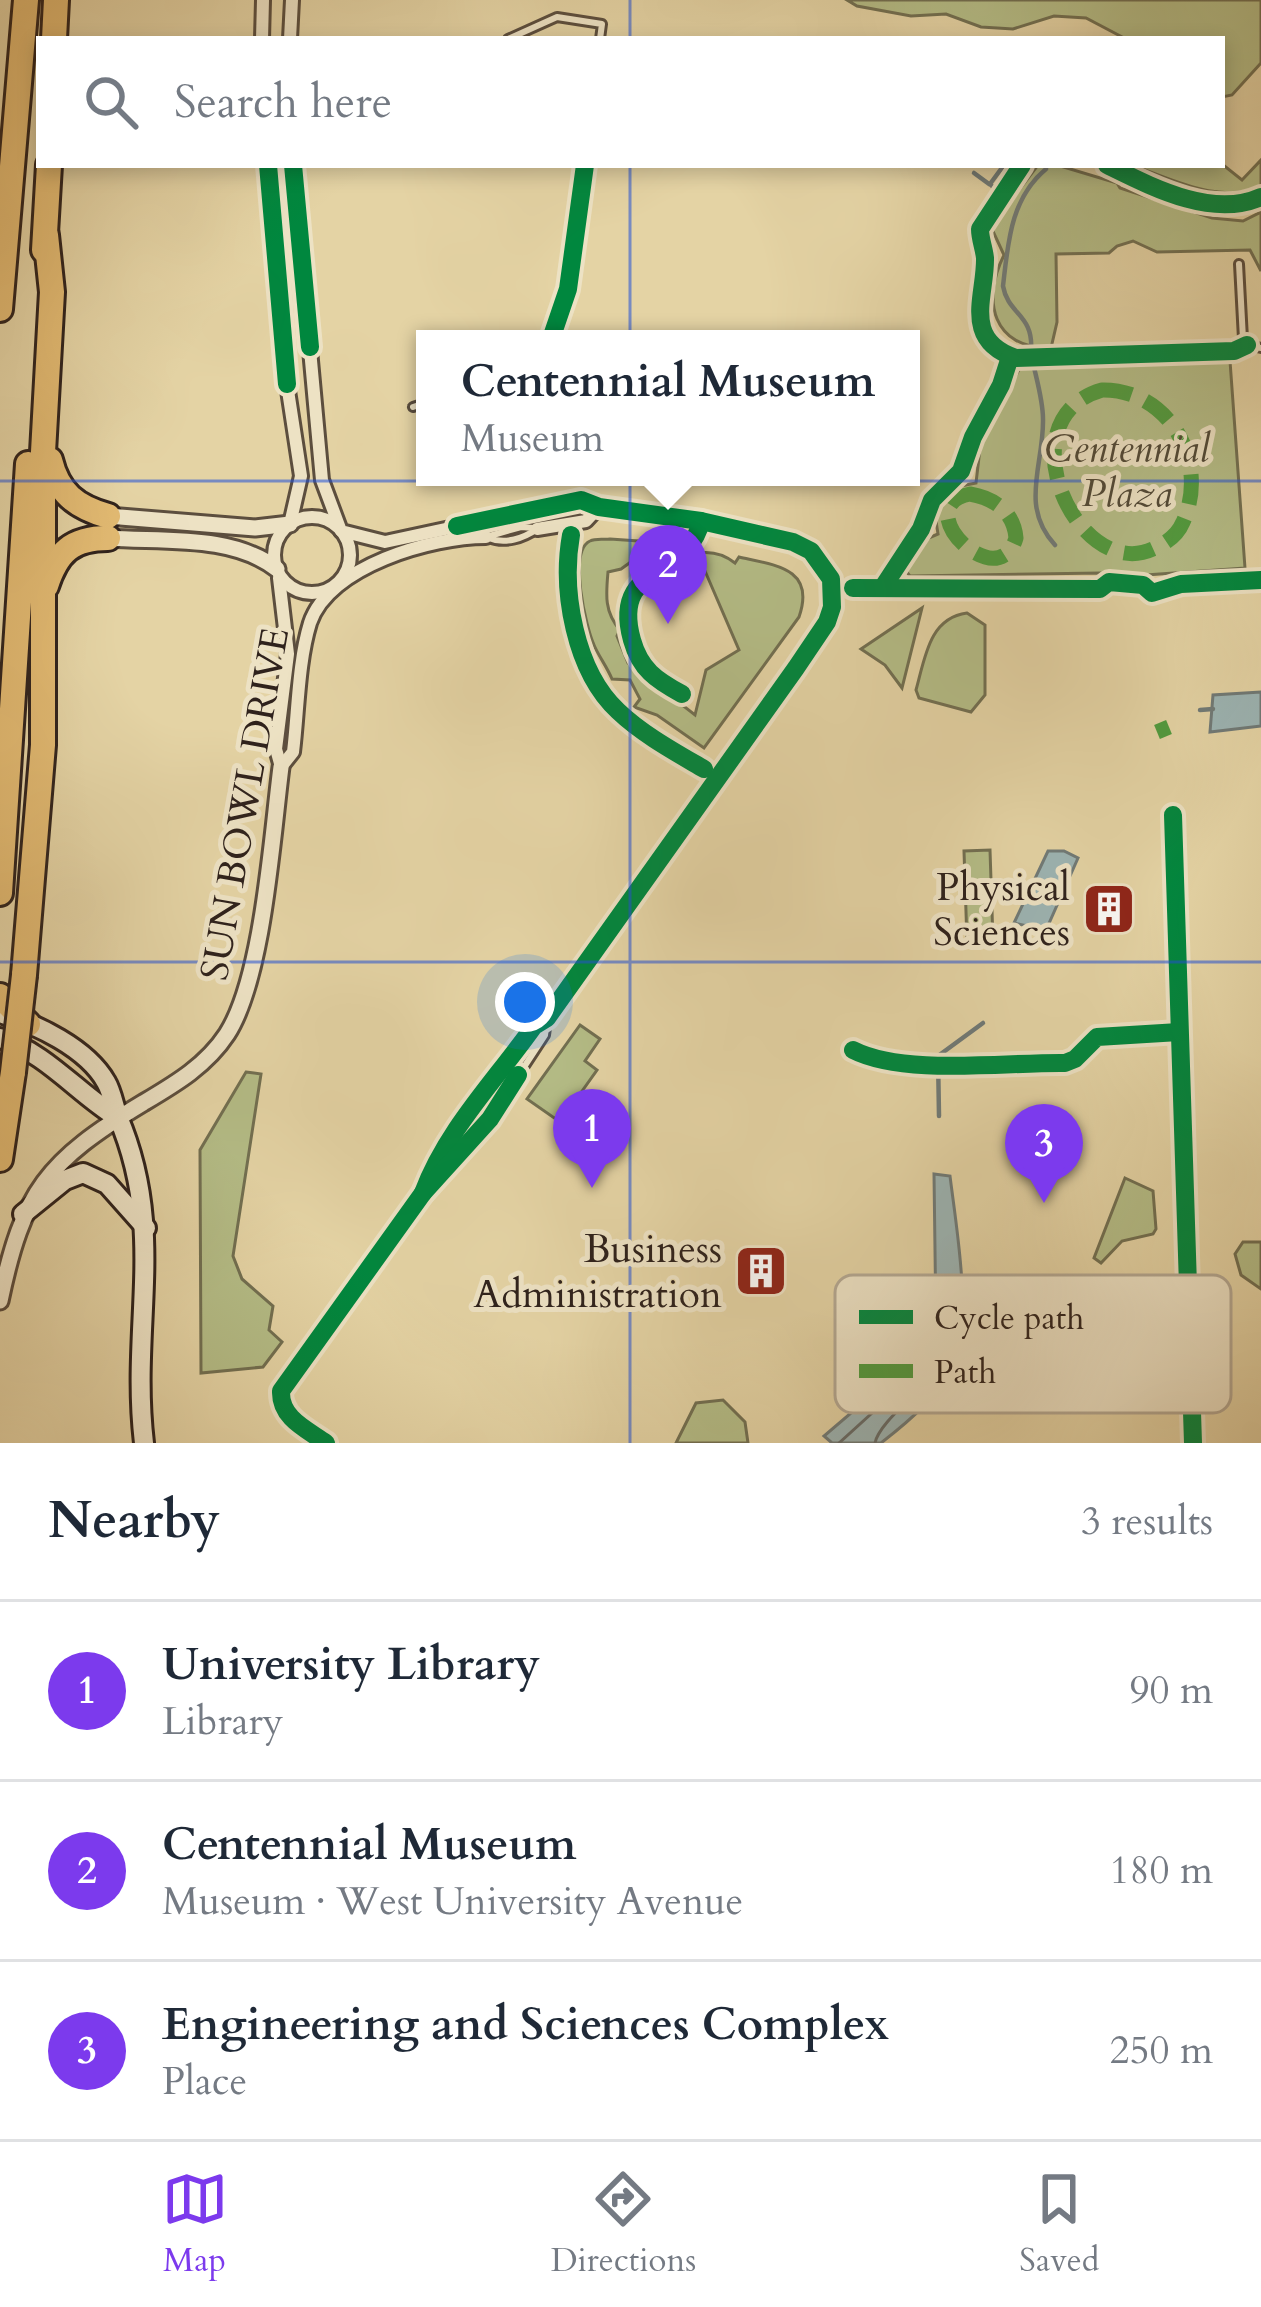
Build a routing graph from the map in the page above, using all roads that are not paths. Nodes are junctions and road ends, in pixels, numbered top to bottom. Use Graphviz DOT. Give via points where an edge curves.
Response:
graph roads {
  1 [pos="26,0"];
  2 [pos="56,0"];
  3 [pos="263,0"];
  4 [pos="292,0"];
  5 [pos="54,36"];
  6 [pos="262,36"];
  7 [pos="290,36"];
  8 [pos="514,36"];
  9 [pos="600,36"];
  10 [pos="49,168"];
  11 [pos="268,168"];
  12 [pos="293,168"];
  13 [pos="585,168"];
  14 [pos="46,235"];
  15 [pos="1239,264"];
  16 [pos="0,309"];
  17 [pos="554,330"];
  18 [pos="1261,348"];
  19 [pos="416,406"];
  20 [pos="413,407"];
  21 [pos="46,426"];
  22 [pos="550,506"];
  23 [pos="599,507"];
  24 [pos="701,521"];
  25 [pos="290,524"];
  26 [pos="556,526"];
  27 [pos="108,527"];
  28 [pos="537,529"];
  29 [pos="341,530"];
  30 [pos="486,537"];
  31 [pos="277,569"];
  32 [pos="335,585"];
  33 [pos="44,594"];
  34 [pos="682,694"];
  35 [pos="281,767"];
  36 [pos="1172,815"];
  37 [pos="0,893"];
  38 [pos="0,995"];
  39 [pos="0,1013"];
  40 [pos="547,1018"];
  41 [pos="28,1024"];
  42 [pos="0,1038"];
  43 [pos="118,1118"];
  44 [pos="0,1159"];
  45 [pos="423,1193"];
  46 [pos="23,1214"];
  47 [pos="146,1228"];
  48 [pos="1187,1275"];
  49 [pos="0,1301"];
  50 [pos="1192,1413"];
  51 [pos="144,1443"];
  52 [pos="326,1443"];
  53 [pos="1193,1443"];
  1 -- 16 [label="highway"];
  2 -- 5 [label="highway"];
  3 -- 6 [label="street"];
  4 -- 7 [label="street"];
  8 -- 9 [label="lane" via="557,16 602,24"];
  10 -- 14 [label="highway"];
  11 -- 25 [label="street" via="301,476"];
  12 -- 29 [label="street" via="322,480"];
  13 -- 17 [label="lane" via="568,289"];
  14 -- 21 [label="highway"];
  14 -- 37 [label="highway"];
  15 -- 18 [label="lane" via="1243,339"];
  19 -- 20 [label="lane"];
  21 -- 27 [label="highway" via="61,489"];
  21 -- 33 [label="highway"];
  22 -- 23 [label="street" via="581,500"];
  22 -- 26 [label="lane"];
  22 -- 29 [label="street" via="386,542"];
  23 -- 24 [label="street"];
  23 -- 26 [label="street" via="586,521"];
  24 -- 34 [label="lane" via="693,546 652,572 628,603 627,622 648,673"];
  24 -- 40 [label="street" via="803,546 827,569 830,616"];
  25 -- 27 [label="street"];
  25 -- 29 [label="street" via="318,518"];
  25 -- 31 [label="street" via="275,549"];
  26 -- 28 [label="street"];
  27 -- 31 [label="street" via="227,546"];
  27 -- 33 [label="highway" via="68,546"];
  28 -- 30 [label="lane" via="498,542"];
  29 -- 32 [label="street" via="350,562"];
  30 -- 32 [label="street" via="416,548"];
  31 -- 32 [label="street" via="306,592"];
  31 -- 35 [label="street" via="288,638"];
  32 -- 35 [label="street, SUN BOWL DRIVE" via="311,620 293,752"];
  33 -- 44 [label="highway, bridge" via="44,745"];
  35 -- 43 [label="street, SUN BOWL DRIVE" via="238,1014 198,1067"];
  36 -- 48 [label="lane"];
  38 -- 41 [label="highway"];
  39 -- 41 [label="main road"];
  40 -- 45 [label="lane" via="465,1114"];
  40 -- 45 [label="lane" via="490,1119"];
  41 -- 43 [label="main road" via="94,1069"];
  42 -- 43 [label="main road" via="44,1059"];
  43 -- 46 [label="street, SUN BOWL DRIVE" via="54,1170"];
  43 -- 47 [label="main road" via="140,1175"];
  45 -- 52 [label="street" via="280,1398 287,1415"];
  46 -- 47 [label="main road" via="83,1173 107,1184"];
  46 -- 49 [label="street, SUN BOWL DRIVE"];
  47 -- 51 [label="main road"];
  50 -- 53 [label="lane"];
}
